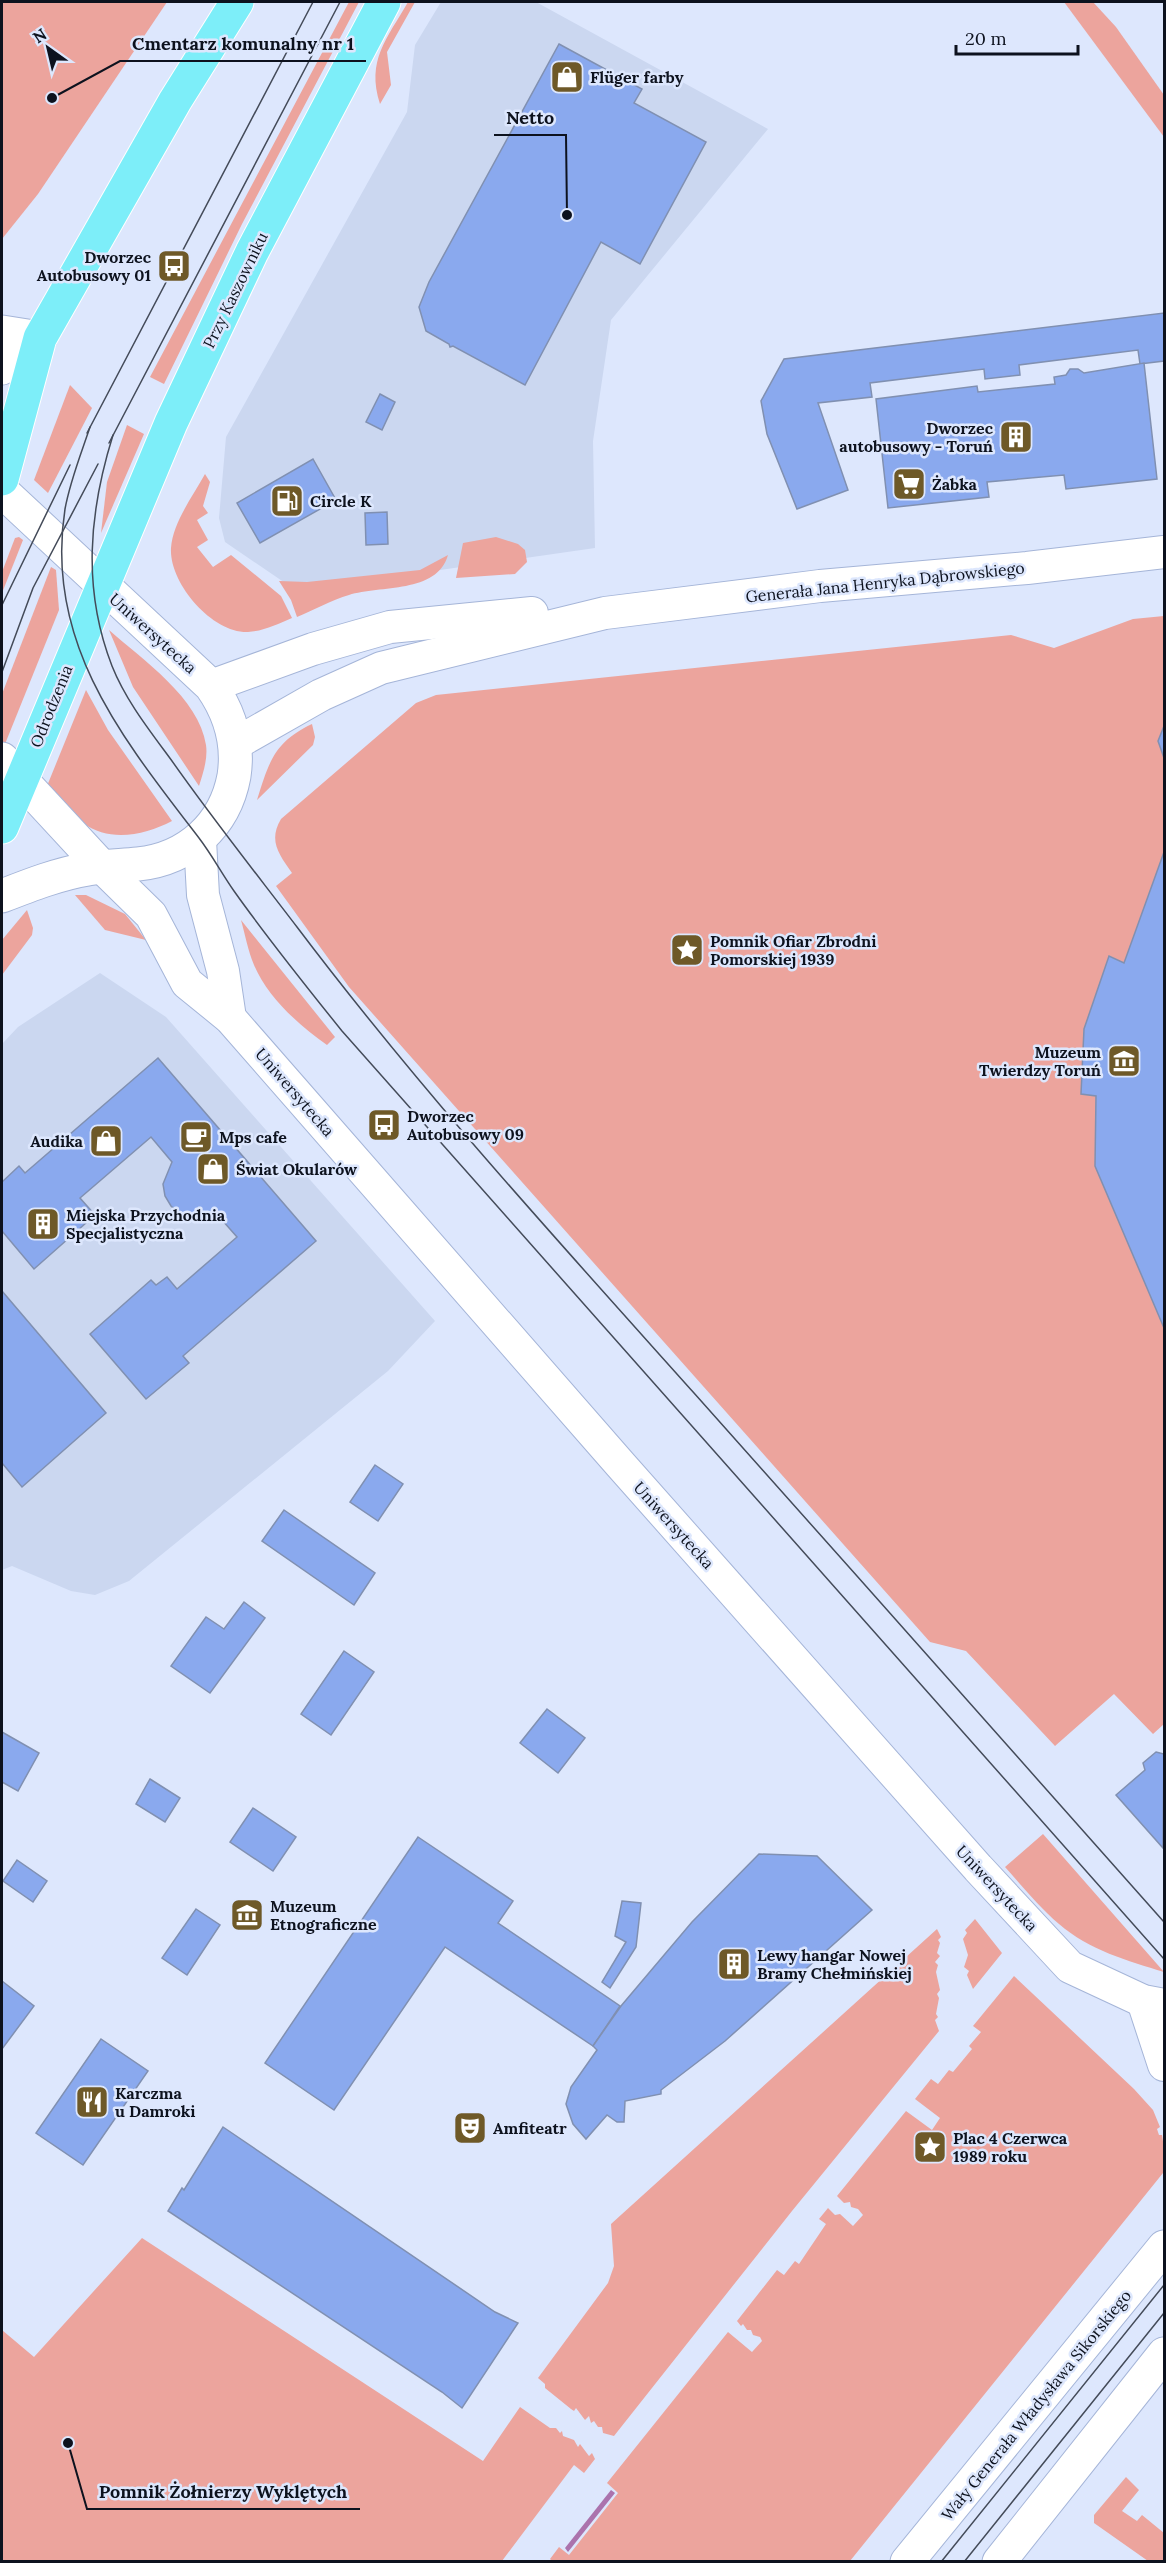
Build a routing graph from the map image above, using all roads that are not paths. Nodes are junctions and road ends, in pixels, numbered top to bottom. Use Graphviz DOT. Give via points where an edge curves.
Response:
graph roads {
  1 [pos="237,2"];
  2 [pos="384,2"];
  3 [pos="2,332"];
  4 [pos="40,338"];
  5 [pos="2,368"];
  6 [pos="2,479"];
  7 [pos="2,491"];
  8 [pos="1164,552"];
  9 [pos="101,586"];
  10 [pos="605,613"];
  11 [pos="210,686"];
  12 [pos="235,744"];
  13 [pos="12,769"];
  14 [pos="2,827"];
  15 [pos="200,840"];
  16 [pos="100,866"];
  17 [pos="2,896"];
  18 [pos="230,1018"];
  19 [pos="1154,2003"];
  20 [pos="1164,2065"];
  21 [pos="1164,2247"];
  22 [pos="1164,2354"];
  23 [pos="907,2562"];
  24 [pos="999,2562"];
  1 -- 4 [label="main road" via="175,101"];
  2 -- 9 [label="main road, Przy Kaszowniku" via="252,252 171,423"];
  3 -- 4 [label="street"];
  4 -- 5 [label="street"];
  4 -- 6 [label="main road"];
  7 -- 9 [label="street, Uniwersytecka"];
  8 -- 10 [label="street, Generała Jana Henryka Dąbrowskiego" via="820,586"];
  9 -- 11 [label="street, Uniwersytecka"];
  9 -- 13 [label="main road, Odrodzenia"];
  10 -- 11 [label="street, Generała Jana Henryka Dąbrowskiego" via="553,612 390,627 313,649"];
  10 -- 12 [label="street, Generała Jana Henryka Dąbrowskiego" via="381,668 321,695"];
  11 -- 12 [label="street, Uniwersytecka" via="227,714"];
  12 -- 15 [label="street, Uniwersytecka" via="231,790 217,821"];
  13 -- 14 [label="main road, Odrodzenia"];
  13 -- 16 [label="street"];
  15 -- 16 [label="street" via="160,861"];
  15 -- 18 [label="street" via="203,894 223,971"];
  16 -- 17 [label="street" via="49,877"];
  16 -- 18 [label="street, Uniwersytecka" via="151,915 188,983"];
  18 -- 19 [label="street, Uniwersytecka" via="978,1868 1070,1967"];
  19 -- 20 [label="street, Uniwersytecka"];
  21 -- 23 [label="street, Wały Generała Władysława Sikorskiego"];
  22 -- 24 [label="street"];
}
